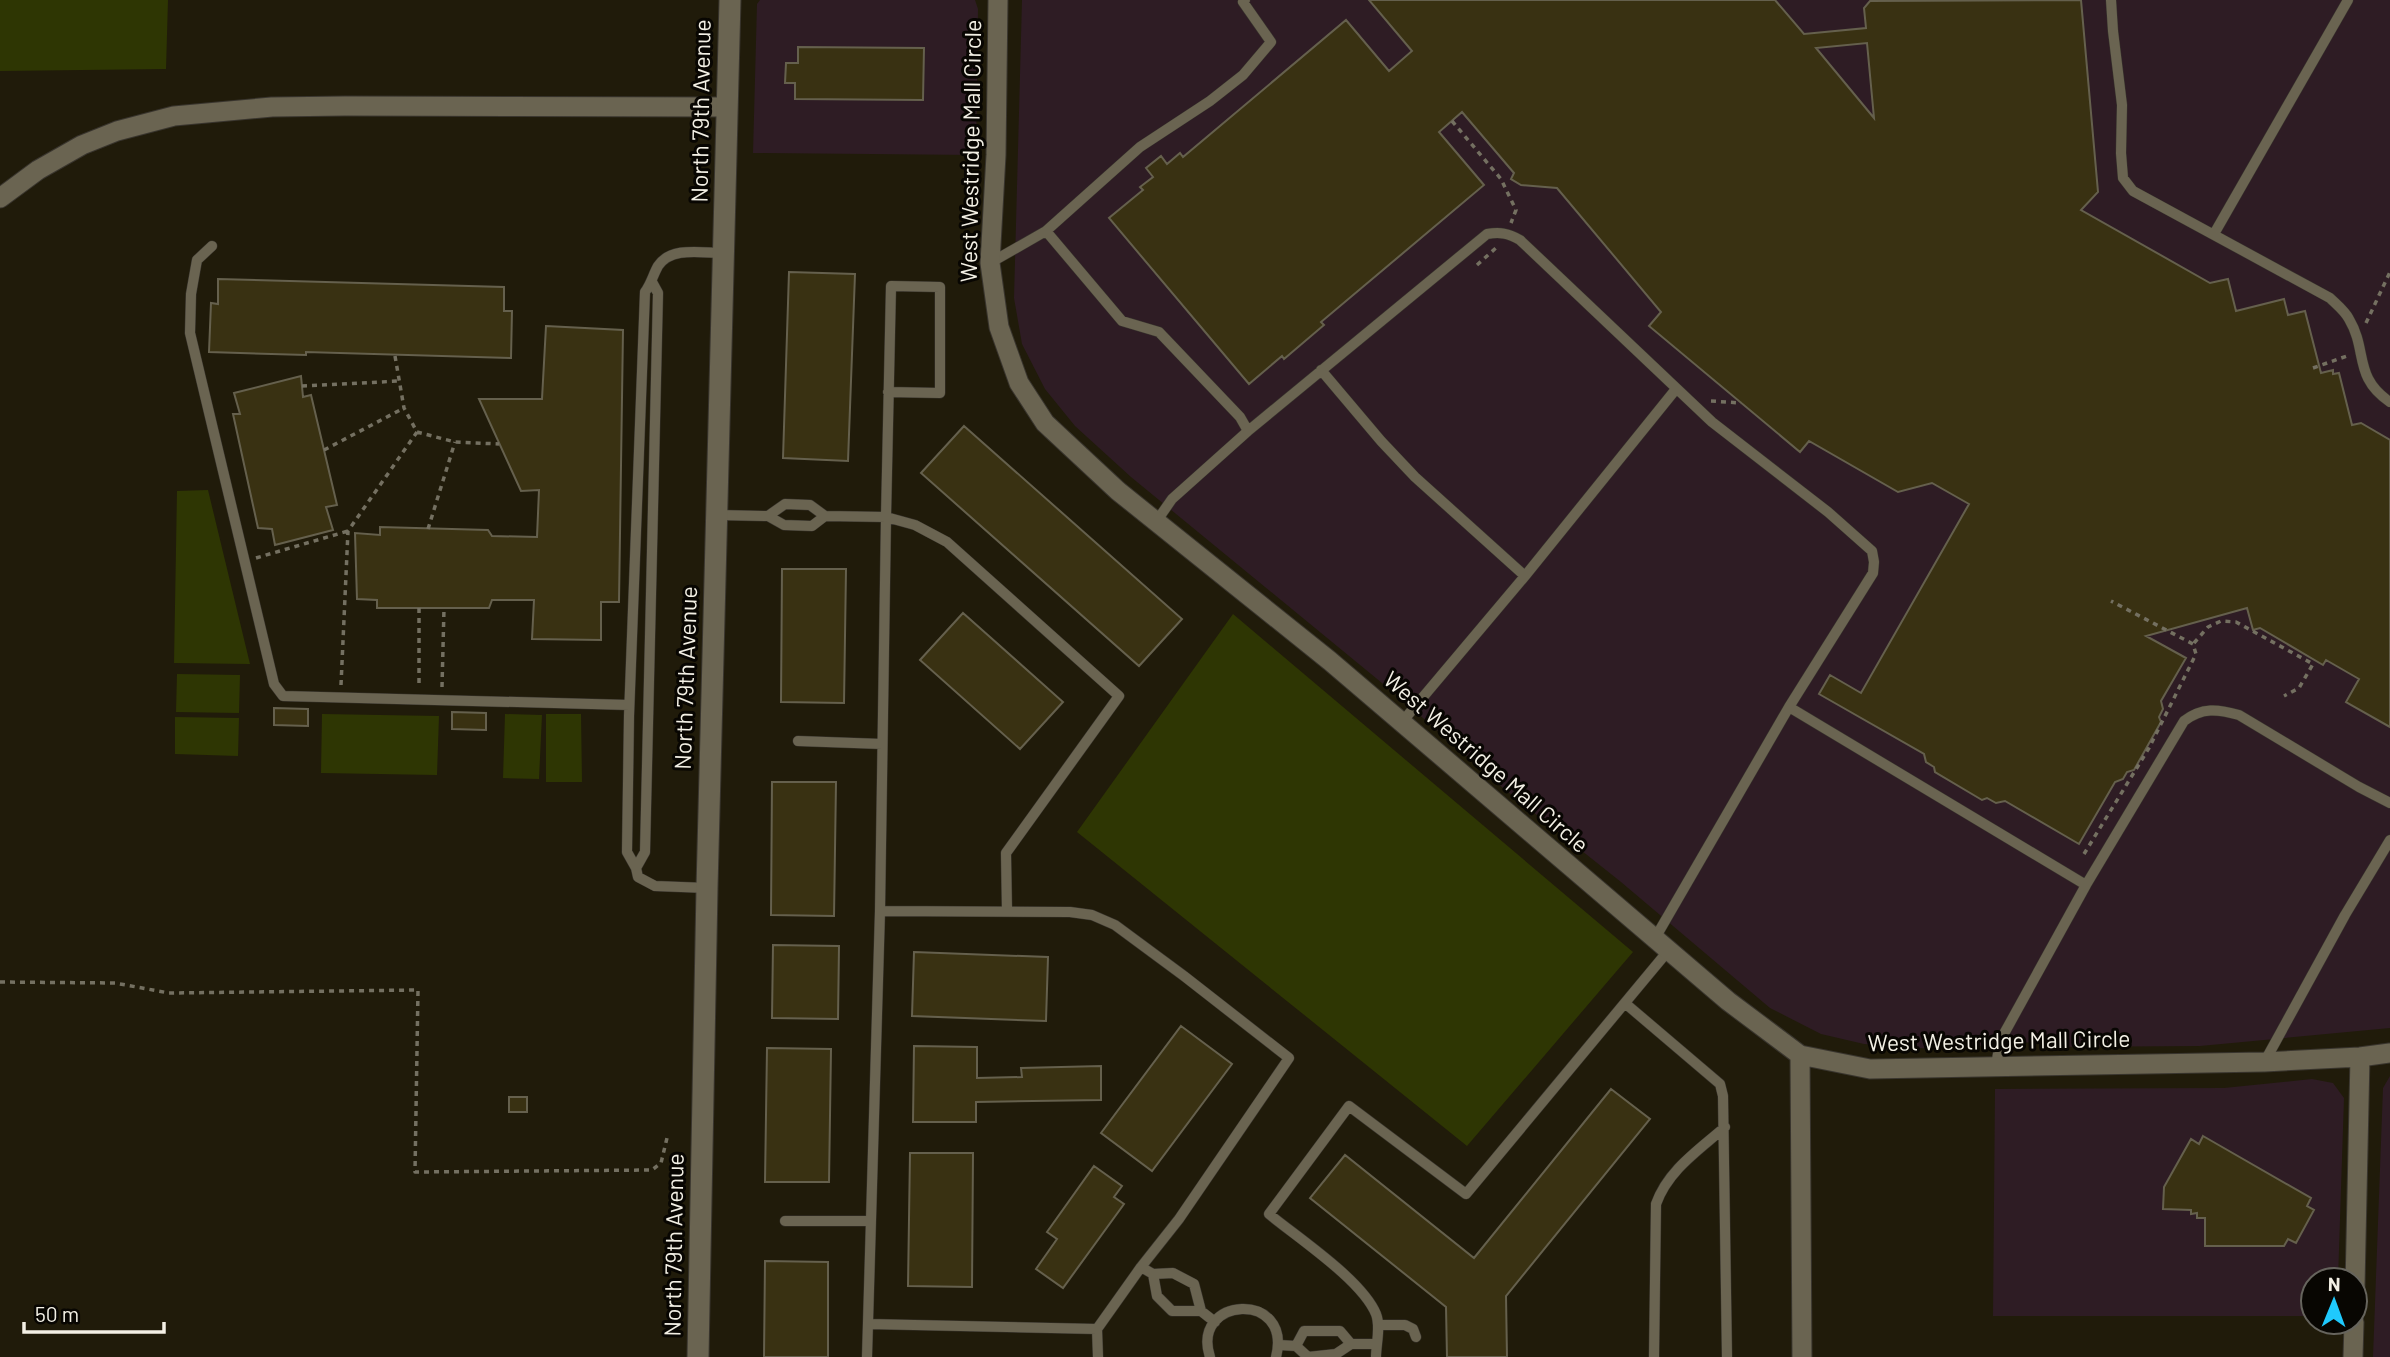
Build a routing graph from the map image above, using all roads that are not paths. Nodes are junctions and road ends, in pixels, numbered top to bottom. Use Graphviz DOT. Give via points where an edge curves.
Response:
graph roads {
  1 [pos="730,0"];
  2 [pos="998,0"];
  3 [pos="1245,0"];
  4 [pos="2111,0"];
  5 [pos="2347,0"];
  6 [pos="727,107"];
  7 [pos="0,198"];
  8 [pos="1046,231"];
  9 [pos="2214,234"];
  10 [pos="212,246"];
  11 [pos="724,253"];
  12 [pos="990,263"];
  13 [pos="652,282"];
  14 [pos="1321,370"];
  15 [pos="1676,390"];
  16 [pos="888,392"];
  17 [pos="2390,402"];
  18 [pos="1248,431"];
  19 [pos="717,515"];
  20 [pos="768,516"];
  21 [pos="825,516"];
  22 [pos="886,517"];
  23 [pos="1155,523"];
  24 [pos="1525,576"];
  25 [pos="629,705"];
  26 [pos="1790,707"];
  27 [pos="1402,722"];
  28 [pos="798,741"];
  29 [pos="882,744"];
  30 [pos="2390,803"];
  31 [pos="2390,840"];
  32 [pos="636,867"];
  33 [pos="2087,885"];
  34 [pos="707,888"];
  35 [pos="880,911"];
  36 [pos="1007,911"];
  37 [pos="1661,946"];
  38 [pos="1626,1004"];
  39 [pos="2390,1053"];
  40 [pos="1800,1055"];
  41 [pos="2360,1057"];
  42 [pos="2264,1062"];
  43 [pos="1996,1066"];
  44 [pos="1725,1127"];
  45 [pos="785,1221"];
  46 [pos="871,1221"];
  47 [pos="2355,1266"];
  48 [pos="1141,1267"];
  49 [pos="1153,1274"];
  50 [pos="1201,1311"];
  51 [pos="1215,1322"];
  52 [pos="868,1324"];
  53 [pos="1378,1325"];
  54 [pos="1097,1329"];
  55 [pos="2354,1336"];
  56 [pos="1416,1337"];
  57 [pos="1351,1344"];
  58 [pos="1376,1344"];
  59 [pos="1279,1345"];
  60 [pos="1296,1346"];
  61 [pos="698,1357"];
  62 [pos="867,1357"];
  63 [pos="1098,1357"];
  64 [pos="1210,1357"];
  65 [pos="1276,1357"];
  66 [pos="1376,1357"];
  67 [pos="1654,1357"];
  68 [pos="1727,1357"];
  69 [pos="1802,1357"];
  70 [pos="2353,1357"];
  1 -- 6 [label="street, North 79th Avenue"];
  2 -- 12 [label="street, West Westridge Mall Circle"];
  3 -- 8 [label="lane" via="1271,42 1257,59 1210,101 1140,147"];
  4 -- 9 [label="lane" via="2122,106 2123,178 2133,191"];
  5 -- 9 [label="lane"];
  6 -- 7 [label="street" via="345,106 187,114 154,120 82,145"];
  6 -- 11 [label="street, North 79th Avenue"];
  8 -- 12 [label="lane"];
  8 -- 18 [label="lane" via="1122,321 1159,332"];
  9 -- 17 [label="lane" via="2330,298 2349,318 2367,379"];
  10 -- 25 [label="lane" via="197,260 190,333 274,684 283,696"];
  11 -- 13 [label="lane" via="665,258"];
  11 -- 19 [label="street, North 79th Avenue"];
  12 -- 23 [label="street, West Westridge Mall Circle" via="999,327 1033,407 1077,454"];
  13 -- 25 [label="lane" via="645,292"];
  13 -- 32 [label="lane" via="658,307 645,852"];
  14 -- 15 [label="lane" via="1487,234 1498,232 1520,240"];
  14 -- 18 [label="lane"];
  14 -- 24 [label="lane" via="1415,477"];
  15 -- 24 [label="lane"];
  15 -- 26 [label="lane" via="1872,551 1873,573"];
  16 -- 16 [label="lane" via="891,286 940,287 940,393"];
  16 -- 22 [label="lane"];
  18 -- 23 [label="lane" via="1172,499"];
  19 -- 20 [label="lane"];
  19 -- 34 [label="street, North 79th Avenue"];
  20 -- 21 [label="lane" via="785,525 812,526"];
  20 -- 21 [label="lane" via="785,504 810,505"];
  21 -- 22 [label="lane"];
  22 -- 29 [label="lane"];
  22 -- 36 [label="lane" via="915,525 947,542 1119,695 1006,853"];
  23 -- 27 [label="street, West Westridge Mall Circle"];
  24 -- 27 [label="lane"];
  25 -- 32 [label="lane" via="627,852"];
  26 -- 33 [label="lane"];
  26 -- 37 [label="lane"];
  27 -- 37 [label="street, West Westridge Mall Circle"];
  28 -- 29 [label="lane"];
  29 -- 35 [label="lane"];
  30 -- 33 [label="lane" via="2239,715 2222,710 2195,713 2185,721"];
  31 -- 42 [label="lane"];
  32 -- 34 [label="lane" via="638,877 655,886"];
  33 -- 43 [label="lane" via="2000,1041"];
  34 -- 61 [label="street, North 79th Avenue"];
  35 -- 36 [label="lane"];
  35 -- 46 [label="lane"];
  36 -- 48 [label="lane" via="1070,912 1115,925 1289,1058"];
  37 -- 38 [label="lane"];
  37 -- 40 [label="street, West Westridge Mall Circle"];
  38 -- 44 [label="lane" via="1720,1084"];
  38 -- 53 [label="lane" via="1466,1194 1349,1105 1269,1214 1349,1279 1376,1314"];
  39 -- 41 [label="street, West Westridge Mall Circle"];
  40 -- 43 [label="street, West Westridge Mall Circle" via="1870,1069"];
  40 -- 69 [label="street"];
  41 -- 42 [label="street, West Westridge Mall Circle"];
  41 -- 47 [label="street"];
  42 -- 43 [label="street, West Westridge Mall Circle"];
  44 -- 67 [label="lane" via="1677,1168 1656,1204"];
  44 -- 68 [label="lane"];
  45 -- 46 [label="lane"];
  46 -- 52 [label="lane"];
  48 -- 49 [label="lane"];
  48 -- 54 [label="lane"];
  49 -- 50 [label="lane" via="1173,1273 1194,1284"];
  49 -- 50 [label="lane" via="1157,1296 1172,1311"];
  50 -- 51 [label="lane"];
  51 -- 59 [label="lane" via="1229,1311 1253,1310 1272,1322"];
  51 -- 64 [label="lane" via="1207,1337"];
  52 -- 54 [label="lane"];
  52 -- 62 [label="lane"];
  53 -- 56 [label="lane" via="1405,1325"];
  53 -- 58 [label="lane"];
  54 -- 63 [label="lane"];
  55 -- 70 [label="street"];
  57 -- 58 [label="lane"];
  57 -- 60 [label="lane" via="1336,1354 1308,1357"];
  57 -- 60 [label="lane" via="1340,1331 1328,1330 1304,1331"];
  58 -- 66 [label="lane"];
  59 -- 60 [label="lane"];
  59 -- 65 [label="lane"];
}
